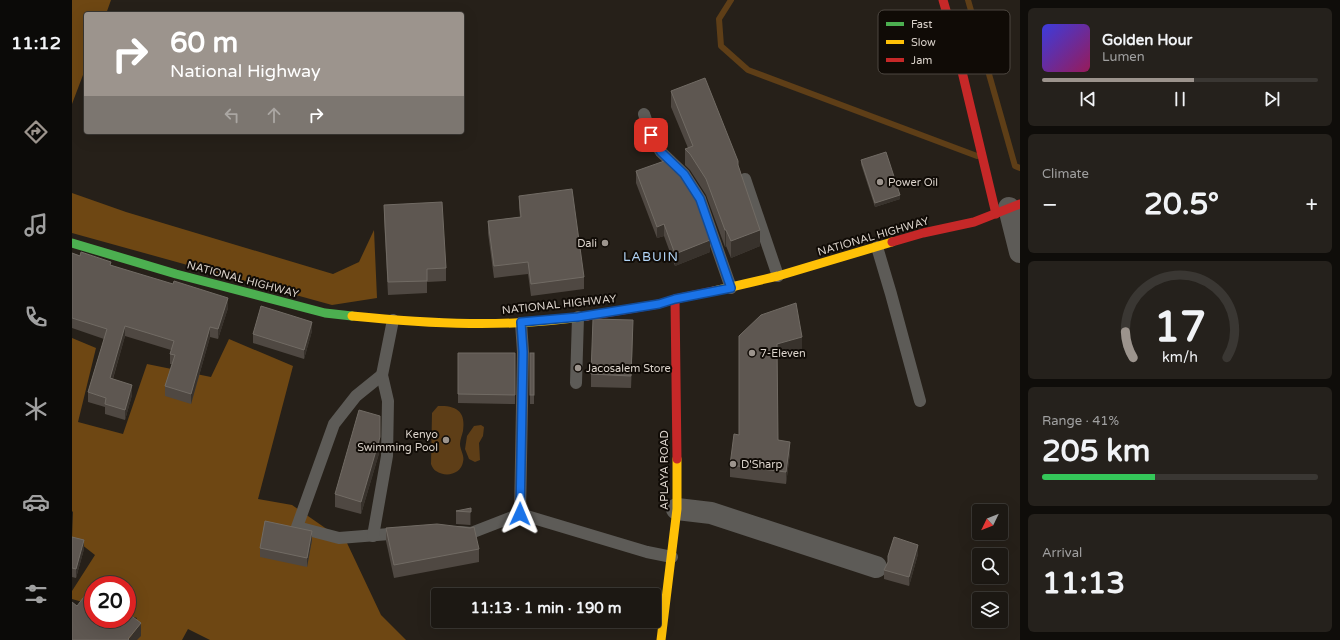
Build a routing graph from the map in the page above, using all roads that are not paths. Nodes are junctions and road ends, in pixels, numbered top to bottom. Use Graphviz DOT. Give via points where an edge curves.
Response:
graph roads {
  1 [pos="943,0"];
  2 [pos="946,10"];
  3 [pos="965,74"];
  4 [pos="644,114"];
  5 [pos="745,179"];
  6 [pos="1008,209"];
  7 [pos="72,243"];
  8 [pos="877,247"];
  9 [pos="1020,252"];
  10 [pos="778,276"];
  11 [pos="731,288"];
  12 [pos="675,299"];
  13 [pos="578,317"];
  14 [pos="393,320"];
  15 [pos="521,322"];
  16 [pos="382,375"];
  17 [pos="576,383"];
  18 [pos="920,401"];
  19 [pos="677,509"];
  20 [pos="520,514"];
  21 [pos="416,531"];
  22 [pos="451,531"];
  23 [pos="373,536"];
  24 [pos="672,557"];
  25 [pos="876,567"];
  26 [pos="661,640"];
  1 -- 2 [label="main road"];
  3 -- 6 [label="main road"];
  4 -- 11 [label="lane" via="651,135 661,152 684,174 700,199"];
  5 -- 10 [label="lane"];
  6 -- 8 [label="main road, NATIONAL HIGHWAY" via="974,222 923,233"];
  6 -- 9 [label="street"];
  7 -- 14 [label="main road, NATIONAL HIGHWAY" via="176,274 325,313"];
  8 -- 10 [label="main road, NATIONAL HIGHWAY"];
  8 -- 18 [label="lane"];
  10 -- 11 [label="main road, NATIONAL HIGHWAY"];
  11 -- 12 [label="main road, NATIONAL HIGHWAY"];
  12 -- 13 [label="main road, NATIONAL HIGHWAY"];
  12 -- 19 [label="main road, APLAYA ROAD"];
  13 -- 15 [label="main road, NATIONAL HIGHWAY"];
  13 -- 17 [label="lane"];
  14 -- 15 [label="main road, NATIONAL HIGHWAY"];
  14 -- 16 [label="lane"];
  15 -- 20 [label="lane" via="523,352"];
  16 -- 23 [label="lane" via="388,401 387,456"];
  16 -- 23 [label="lane" via="356,396 334,424 297,527 339,538"];
  19 -- 24 [label="main road, APLAYA ROAD"];
  19 -- 25 [label="street" via="710,513"];
  20 -- 22 [label="lane" via="471,533"];
  20 -- 24 [label="lane"];
  21 -- 23 [label="lane"];
  24 -- 26 [label="main road, APLAYA ROAD"];
}
